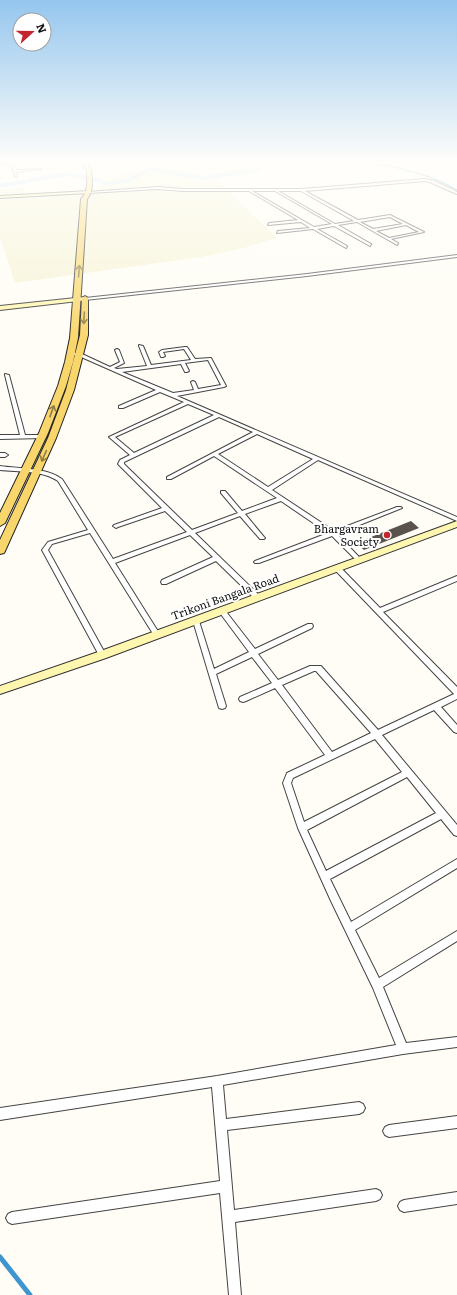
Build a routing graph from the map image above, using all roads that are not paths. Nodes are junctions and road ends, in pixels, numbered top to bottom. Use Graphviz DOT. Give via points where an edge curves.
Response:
graph roads {
  1 [pos="88,222"];
  2 [pos="286,222"];
  3 [pos="304,222"];
  4 [pos="331,222"];
  5 [pos="350,222"];
  6 [pos="360,222"];
  7 [pos="404,222"];
  8 [pos="269,224"];
  9 [pos="407,224"];
  10 [pos="335,225"];
  11 [pos="315,228"];
  12 [pos="373,230"];
  13 [pos="278,232"];
  14 [pos="389,239"];
  15 [pos="397,244"];
  16 [pos="370,246"];
  17 [pos="346,247"];
  18 [pos="457,256"];
  19 [pos="81,300"];
  20 [pos="0,308"];
  21 [pos="141,346"];
  22 [pos="117,350"];
  23 [pos="76,355"];
  24 [pos="163,356"];
  25 [pos="193,360"];
  26 [pos="182,362"];
  27 [pos="149,366"];
  28 [pos="114,370"];
  29 [pos="187,371"];
  30 [pos="7,375"];
  31 [pos="193,382"];
  32 [pos="160,390"];
  33 [pos="197,391"];
  34 [pos="172,395"];
  35 [pos="188,402"];
  36 [pos="122,407"];
  37 [pos="219,415"];
  38 [pos="257,432"];
  39 [pos="23,436"];
  40 [pos="0,437"];
  41 [pos="42,437"];
  42 [pos="52,438"];
  43 [pos="214,454"];
  44 [pos="134,456"];
  45 [pos="318,458"];
  46 [pos="0,468"];
  47 [pos="26,471"];
  48 [pos="37,472"];
  49 [pos="169,478"];
  50 [pos="268,490"];
  51 [pos="223,492"];
  52 [pos="281,499"];
  53 [pos="167,508"];
  54 [pos="399,508"];
  55 [pos="3,512"];
  56 [pos="241,514"];
  57 [pos="457,519"];
  58 [pos="0,523"];
  59 [pos="457,524"];
  60 [pos="116,526"];
  61 [pos="91,531"];
  62 [pos="192,532"];
  63 [pos="334,533"];
  64 [pos="262,538"];
  65 [pos="0,552"];
  66 [pos="217,558"];
  67 [pos="359,560"];
  68 [pos="111,562"];
  69 [pos="257,562"];
  70 [pos="337,568"];
  71 [pos="457,578"];
  72 [pos="164,582"];
  73 [pos="258,598"];
  74 [pos="222,611"];
  75 [pos="379,611"];
  76 [pos="196,621"];
  77 [pos="310,626"];
  78 [pos="157,635"];
  79 [pos="254,653"];
  80 [pos="102,655"];
  81 [pos="212,673"];
  82 [pos="276,684"];
  83 [pos="0,690"];
  84 [pos="457,692"];
  85 [pos="457,696"];
  86 [pos="243,698"];
  87 [pos="222,706"];
  88 [pos="436,707"];
  89 [pos="457,730"];
  90 [pos="376,735"];
  91 [pos="331,757"];
  92 [pos="408,773"];
  93 [pos="442,814"];
  94 [pos="302,828"];
  95 [pos="457,832"];
  96 [pos="457,863"];
  97 [pos="324,877"];
  98 [pos="350,928"];
  99 [pos="457,936"];
  100 [pos="377,985"];
  101 [pos="457,1042"];
  102 [pos="403,1049"];
  103 [pos="217,1080"];
  104 [pos="359,1108"];
  105 [pos="0,1114"];
  106 [pos="457,1122"];
  107 [pos="221,1125"];
  108 [pos="389,1131"];
  109 [pos="226,1186"];
  110 [pos="376,1195"];
  111 [pos="457,1198"];
  112 [pos="404,1206"];
  113 [pos="228,1217"];
  114 [pos="12,1218"];
  115 [pos="234,1295"];
  1 -- 19 [label="main road"];
  2 -- 8 [label="street"];
  3 -- 11 [label="street"];
  4 -- 10 [label="street"];
  5 -- 10 [label="street"];
  6 -- 12 [label="street"];
  7 -- 9 [label="street"];
  9 -- 12 [label="street"];
  9 -- 14 [label="street" via="422,233"];
  10 -- 11 [label="street"];
  10 -- 16 [label="street"];
  11 -- 13 [label="street"];
  11 -- 17 [label="street"];
  12 -- 14 [label="street"];
  14 -- 15 [label="street"];
  18 -- 19 [label="street"];
  19 -- 20 [label="street"];
  19 -- 23 [label="main road" via="84,335"];
  21 -- 27 [label="street"];
  22 -- 28 [label="street" via="122,362"];
  23 -- 28 [label="street"];
  41 -- 23 [label="main road, one-way"];
  23 -- 42 [label="main road" via="70,390"];
  24 -- 25 [label="street" via="162,351 185,348"];
  25 -- 26 [label="street"];
  25 -- 33 [label="street" via="209,359 224,386"];
  26 -- 27 [label="street"];
  26 -- 29 [label="street"];
  27 -- 28 [label="street"];
  28 -- 32 [label="street"];
  30 -- 39 [label="street"];
  31 -- 33 [label="street"];
  32 -- 34 [label="street"];
  32 -- 36 [label="street"];
  33 -- 34 [label="street"];
  34 -- 35 [label="street"];
  35 -- 37 [label="street"];
  35 -- 44 [label="street" via="112,437"];
  37 -- 38 [label="street"];
  37 -- 44 [label="street"];
  38 -- 43 [label="street"];
  38 -- 45 [label="street"];
  39 -- 40 [label="street"];
  39 -- 41 [label="street"];
  41 -- 42 [label="street"];
  41 -- 47 [label="main road"];
  42 -- 48 [label="main road, one-way"];
  43 -- 49 [label="street"];
  43 -- 50 [label="street"];
  44 -- 53 [label="street" via="122,461 121,464"];
  45 -- 50 [label="street"];
  45 -- 57 [label="street"];
  46 -- 47 [label="street"];
  47 -- 48 [label="street"];
  47 -- 55 [label="main road"];
  48 -- 61 [label="street" via="55,476 60,480"];
  48 -- 65 [label="main road"];
  50 -- 52 [label="street"];
  51 -- 56 [label="street"];
  52 -- 56 [label="street"];
  52 -- 63 [label="street"];
  53 -- 60 [label="street"];
  53 -- 62 [label="street"];
  54 -- 63 [label="street"];
  55 -- 58 [label="main road"];
  56 -- 62 [label="street"];
  56 -- 64 [label="street"];
  59 -- 67 [label="street, Trikoni Bangala Road"];
  61 -- 68 [label="street"];
  61 -- 80 [label="street" via="50,543 45,550"];
  62 -- 66 [label="street"];
  62 -- 68 [label="street"];
  63 -- 67 [label="street"];
  63 -- 69 [label="street"];
  66 -- 72 [label="street"];
  66 -- 73 [label="street"];
  67 -- 70 [label="street, Trikoni Bangala Road"];
  68 -- 78 [label="street"];
  70 -- 73 [label="street, Trikoni Bangala Road"];
  70 -- 75 [label="street"];
  71 -- 75 [label="street"];
  73 -- 74 [label="street, Trikoni Bangala Road"];
  74 -- 76 [label="street, Trikoni Bangala Road"];
  74 -- 79 [label="street"];
  75 -- 84 [label="street"];
  76 -- 78 [label="street, Trikoni Bangala Road"];
  76 -- 81 [label="street"];
  77 -- 79 [label="street"];
  78 -- 80 [label="street, Trikoni Bangala Road"];
  79 -- 81 [label="street"];
  79 -- 82 [label="street"];
  80 -- 83 [label="street, Trikoni Bangala Road"];
  81 -- 87 [label="street"];
  82 -- 86 [label="street"];
  82 -- 90 [label="street" via="318,668"];
  82 -- 91 [label="street"];
  85 -- 88 [label="street"];
  88 -- 89 [label="street"];
  88 -- 90 [label="street"];
  90 -- 91 [label="street"];
  90 -- 92 [label="street"];
  91 -- 94 [label="street" via="288,779 288,788"];
  92 -- 93 [label="street"];
  92 -- 94 [label="street"];
  93 -- 95 [label="street"];
  93 -- 97 [label="street"];
  94 -- 97 [label="street"];
  96 -- 98 [label="street"];
  97 -- 98 [label="street"];
  98 -- 100 [label="street"];
  99 -- 100 [label="street"];
  100 -- 102 [label="street"];
  101 -- 102 [label="street"];
  102 -- 103 [label="street"];
  103 -- 105 [label="street"];
  103 -- 107 [label="street"];
  104 -- 107 [label="street"];
  106 -- 108 [label="street"];
  107 -- 109 [label="street"];
  109 -- 113 [label="street"];
  109 -- 114 [label="street"];
  110 -- 113 [label="street"];
  111 -- 112 [label="street"];
  113 -- 115 [label="street"];
}
